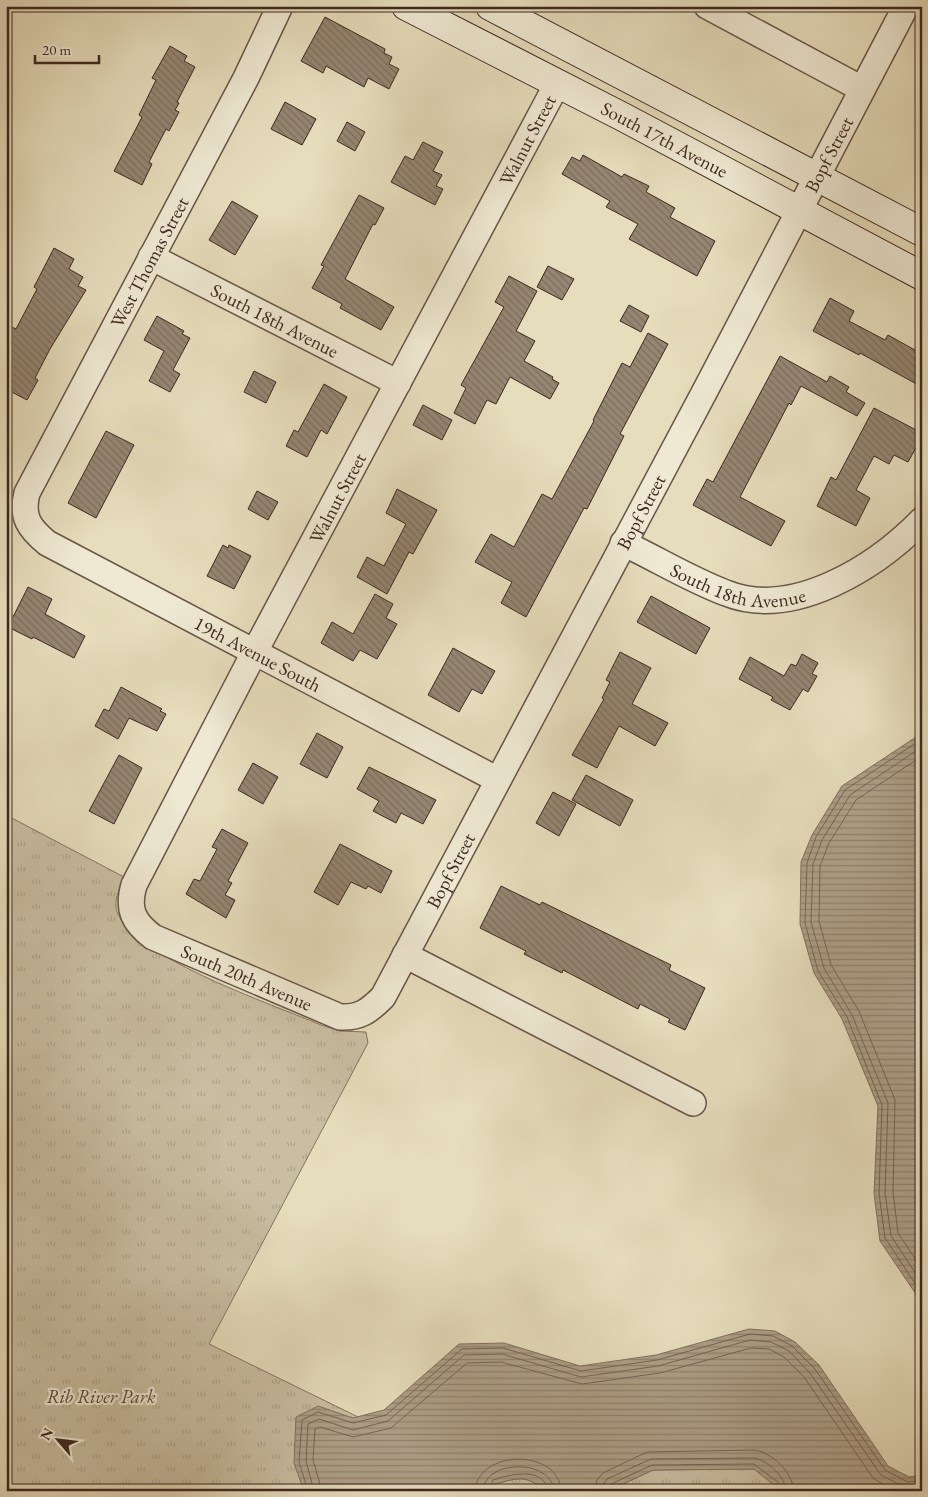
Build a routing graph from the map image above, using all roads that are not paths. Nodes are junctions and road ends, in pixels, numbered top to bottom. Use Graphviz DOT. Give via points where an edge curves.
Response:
graph roads {
  1 [pos="280,6"];
  2 [pos="406,6"];
  3 [pos="490,6"];
  4 [pos="707,6"];
  5 [pos="906,6"];
  6 [pos="557,84"];
  7 [pos="862,89"];
  8 [pos="816,177"];
  9 [pos="799,210"];
  10 [pos="922,232"];
  11 [pos="152,257"];
  12 [pos="922,276"];
  13 [pos="398,383"];
  14 [pos="26,519"];
  15 [pos="922,520"];
  16 [pos="623,543"];
  17 [pos="254,653"];
  18 [pos="498,780"];
  19 [pos="134,916"];
  20 [pos="405,955"];
  21 [pos="367,1012"];
  22 [pos="694,1103"];
  1 -- 11 [label="street, West Thomas Street"];
  2 -- 6 [label="main road, South 17th Avenue"];
  3 -- 8 [label="main road, South 17th Avenue"];
  4 -- 7 [label="street"];
  5 -- 7 [label="street, Bopf Street"];
  6 -- 9 [label="main road, South 17th Avenue"];
  6 -- 13 [label="street, Walnut Street"];
  7 -- 8 [label="street, Bopf Street"];
  8 -- 9 [label="street, Bopf Street"];
  8 -- 10 [label="main road, South 17th Avenue"];
  9 -- 12 [label="main road, South 17th Avenue"];
  9 -- 16 [label="street, Bopf Street"];
  11 -- 13 [label="street, South 18th Avenue"];
  11 -- 14 [label="street, West Thomas Street" via="26,493"];
  13 -- 17 [label="street, Walnut Street"];
  14 -- 17 [label="street, 19th Avenue South" via="32,530 47,543"];
  15 -- 16 [label="street, South 18th Avenue" via="874,561 825,587 791,598 756,601 726,594"];
  16 -- 18 [label="street, Bopf Street"];
  17 -- 18 [label="street, 19th Avenue South"];
  17 -- 19 [label="street, Walnut Street" via="134,885 130,899"];
  18 -- 20 [label="street, Bopf Street"];
  19 -- 21 [label="street, South 20th Avenue" via="143,930 153,937 340,1018 354,1018"];
  20 -- 21 [label="street, Bopf Street" via="383,997"];
  20 -- 22 [label="street"];
}
